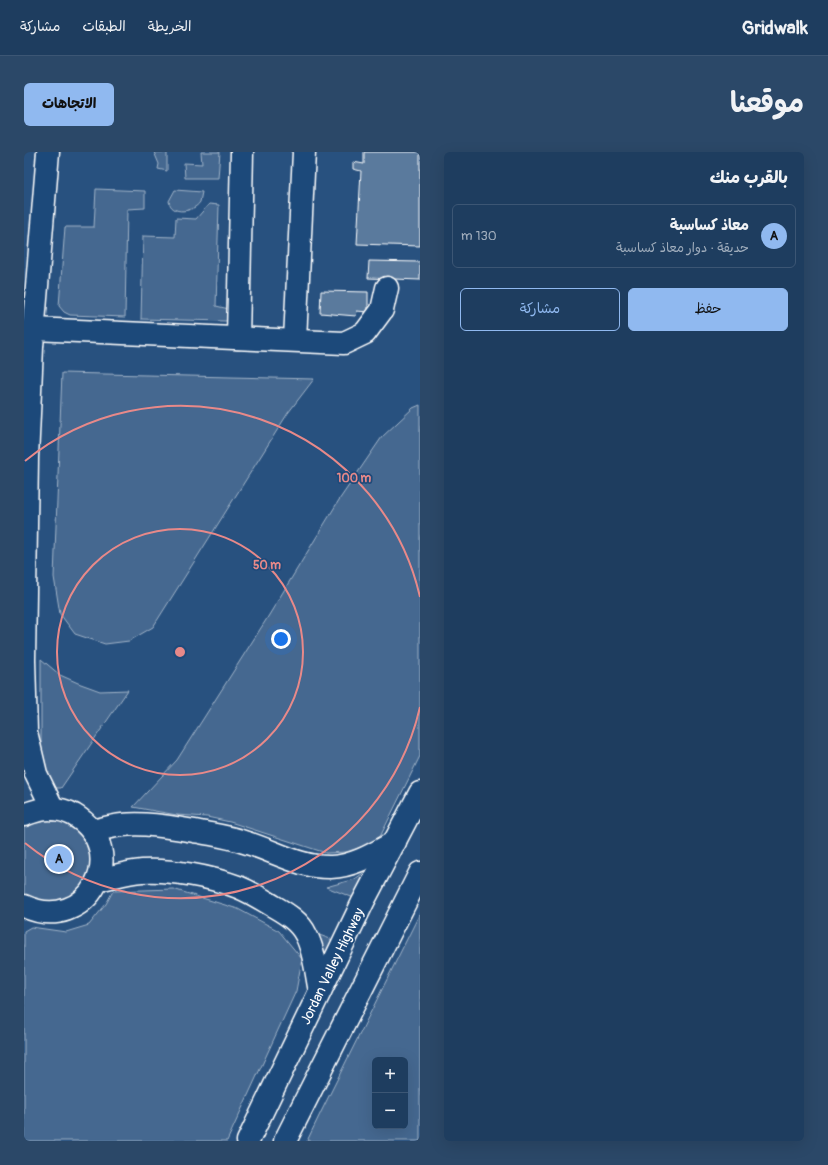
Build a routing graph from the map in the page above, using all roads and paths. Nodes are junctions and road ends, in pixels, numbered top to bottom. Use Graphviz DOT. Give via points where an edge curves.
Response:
graph roads {
  1 [pos="48,152"];
  2 [pos="242,152"];
  3 [pos="304,152"];
  4 [pos="387,288"];
  5 [pos="34,329"];
  6 [pos="238,338"];
  7 [pos="296,340"];
  8 [pos="420,793"];
  9 [pos="53,809"];
  10 [pos="24,815"];
  11 [pos="92,830"];
  12 [pos="395,842"];
  13 [pos="420,873"];
  14 [pos="98,880"];
  15 [pos="24,906"];
  16 [pos="320,991"];
  17 [pos="248,1141"];
  18 [pos="285,1141"];
  1 -- 5 [label="main road"];
  2 -- 6 [label="main road"];
  3 -- 7 [label="main road"];
  4 -- 7 [label="main road" via="382,310 365,333 344,342"];
  5 -- 6 [label="main road"];
  5 -- 9 [label="main road" via="27,458 24,660 26,732 36,774"];
  6 -- 7 [label="main road"];
  8 -- 12 [label="main road, Jordan Valley Highway"];
  9 -- 10 [label="main road" via="32,811"];
  9 -- 11 [label="main road" via="68,812"];
  11 -- 12 [label="main road" via="134,824 171,827 244,842 312,866 331,867 349,865 367,858"];
  11 -- 14 [label="main road" via="102,860"];
  12 -- 16 [label="main road, Jordan Valley Highway"];
  13 -- 18 [label="main road"];
  14 -- 15 [label="main road" via="86,898 67,910 46,913"];
  14 -- 16 [label="main road" via="126,873 166,871 214,880 258,896 289,915 306,935"];
  16 -- 17 [label="main road, Jordan Valley Highway"];
}
